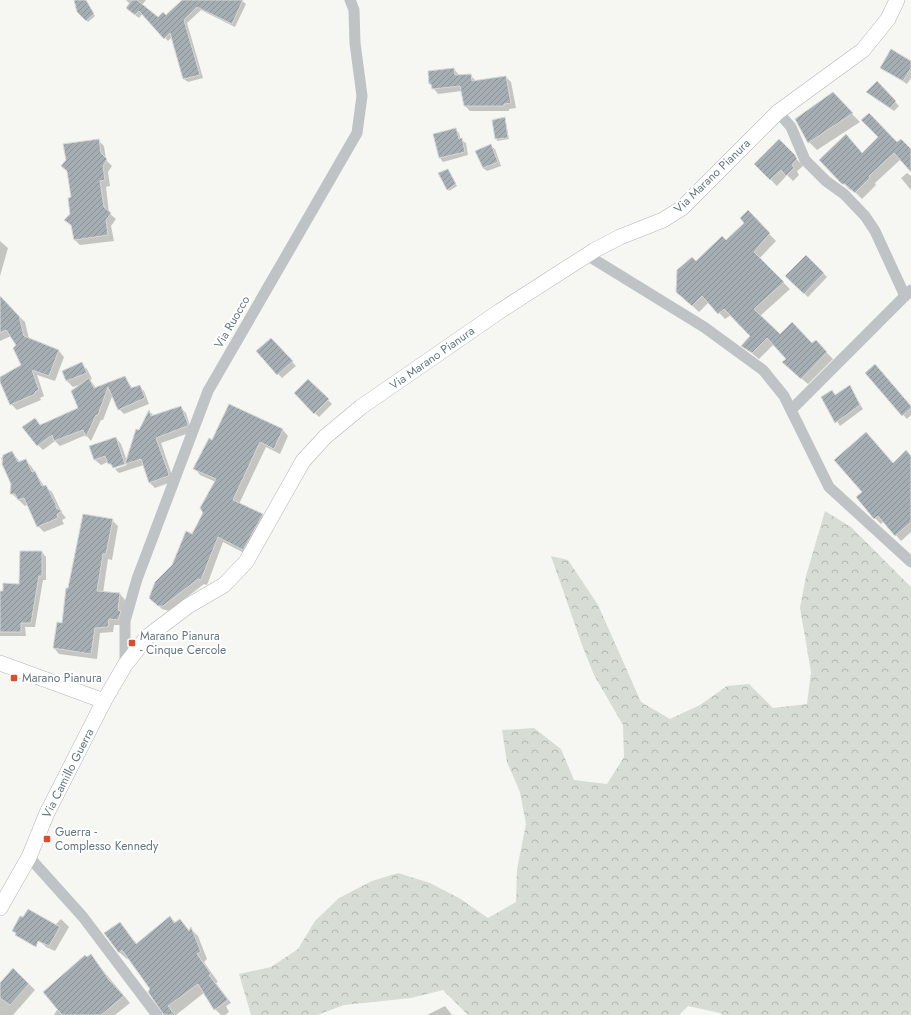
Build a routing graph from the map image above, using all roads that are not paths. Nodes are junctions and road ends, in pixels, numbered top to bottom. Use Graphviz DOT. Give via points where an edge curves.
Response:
graph roads {
  1 [pos="350,0"];
  2 [pos="897,0"];
  3 [pos="778,112"];
  4 [pos="587,255"];
  5 [pos="908,293"];
  6 [pos="791,410"];
  7 [pos="911,562"];
  8 [pos="0,663"];
  9 [pos="126,665"];
  10 [pos="104,701"];
  11 [pos="29,857"];
  12 [pos="0,908"];
  13 [pos="157,1015"];
  1 -- 9 [label="street, Via Ruocco" via="354,10 355,43 362,96 357,133 208,391 135,586 125,621"];
  2 -- 3 [label="street, Via Marano Pianura" via="888,19 862,50"];
  3 -- 4 [label="street, Via Marano Pianura" via="682,208 663,220"];
  3 -- 5 [label="street" via="791,127 805,160 865,216"];
  4 -- 6 [label="street" via="735,348 763,370 784,396"];
  4 -- 9 [label="street, Via Marano Pianura" via="500,311 361,407 325,437 303,461 246,562 224,585 188,606 147,637"];
  5 -- 6 [label="street"];
  6 -- 7 [label="street" via="829,487"];
  8 -- 10 [label="street"];
  9 -- 10 [label="street, Via Marano Pianura"];
  10 -- 11 [label="street, Via Camillo Guerra" via="47,813"];
  11 -- 12 [label="street, Via Camillo Guerra"];
  11 -- 13 [label="street" via="83,917"];
}
